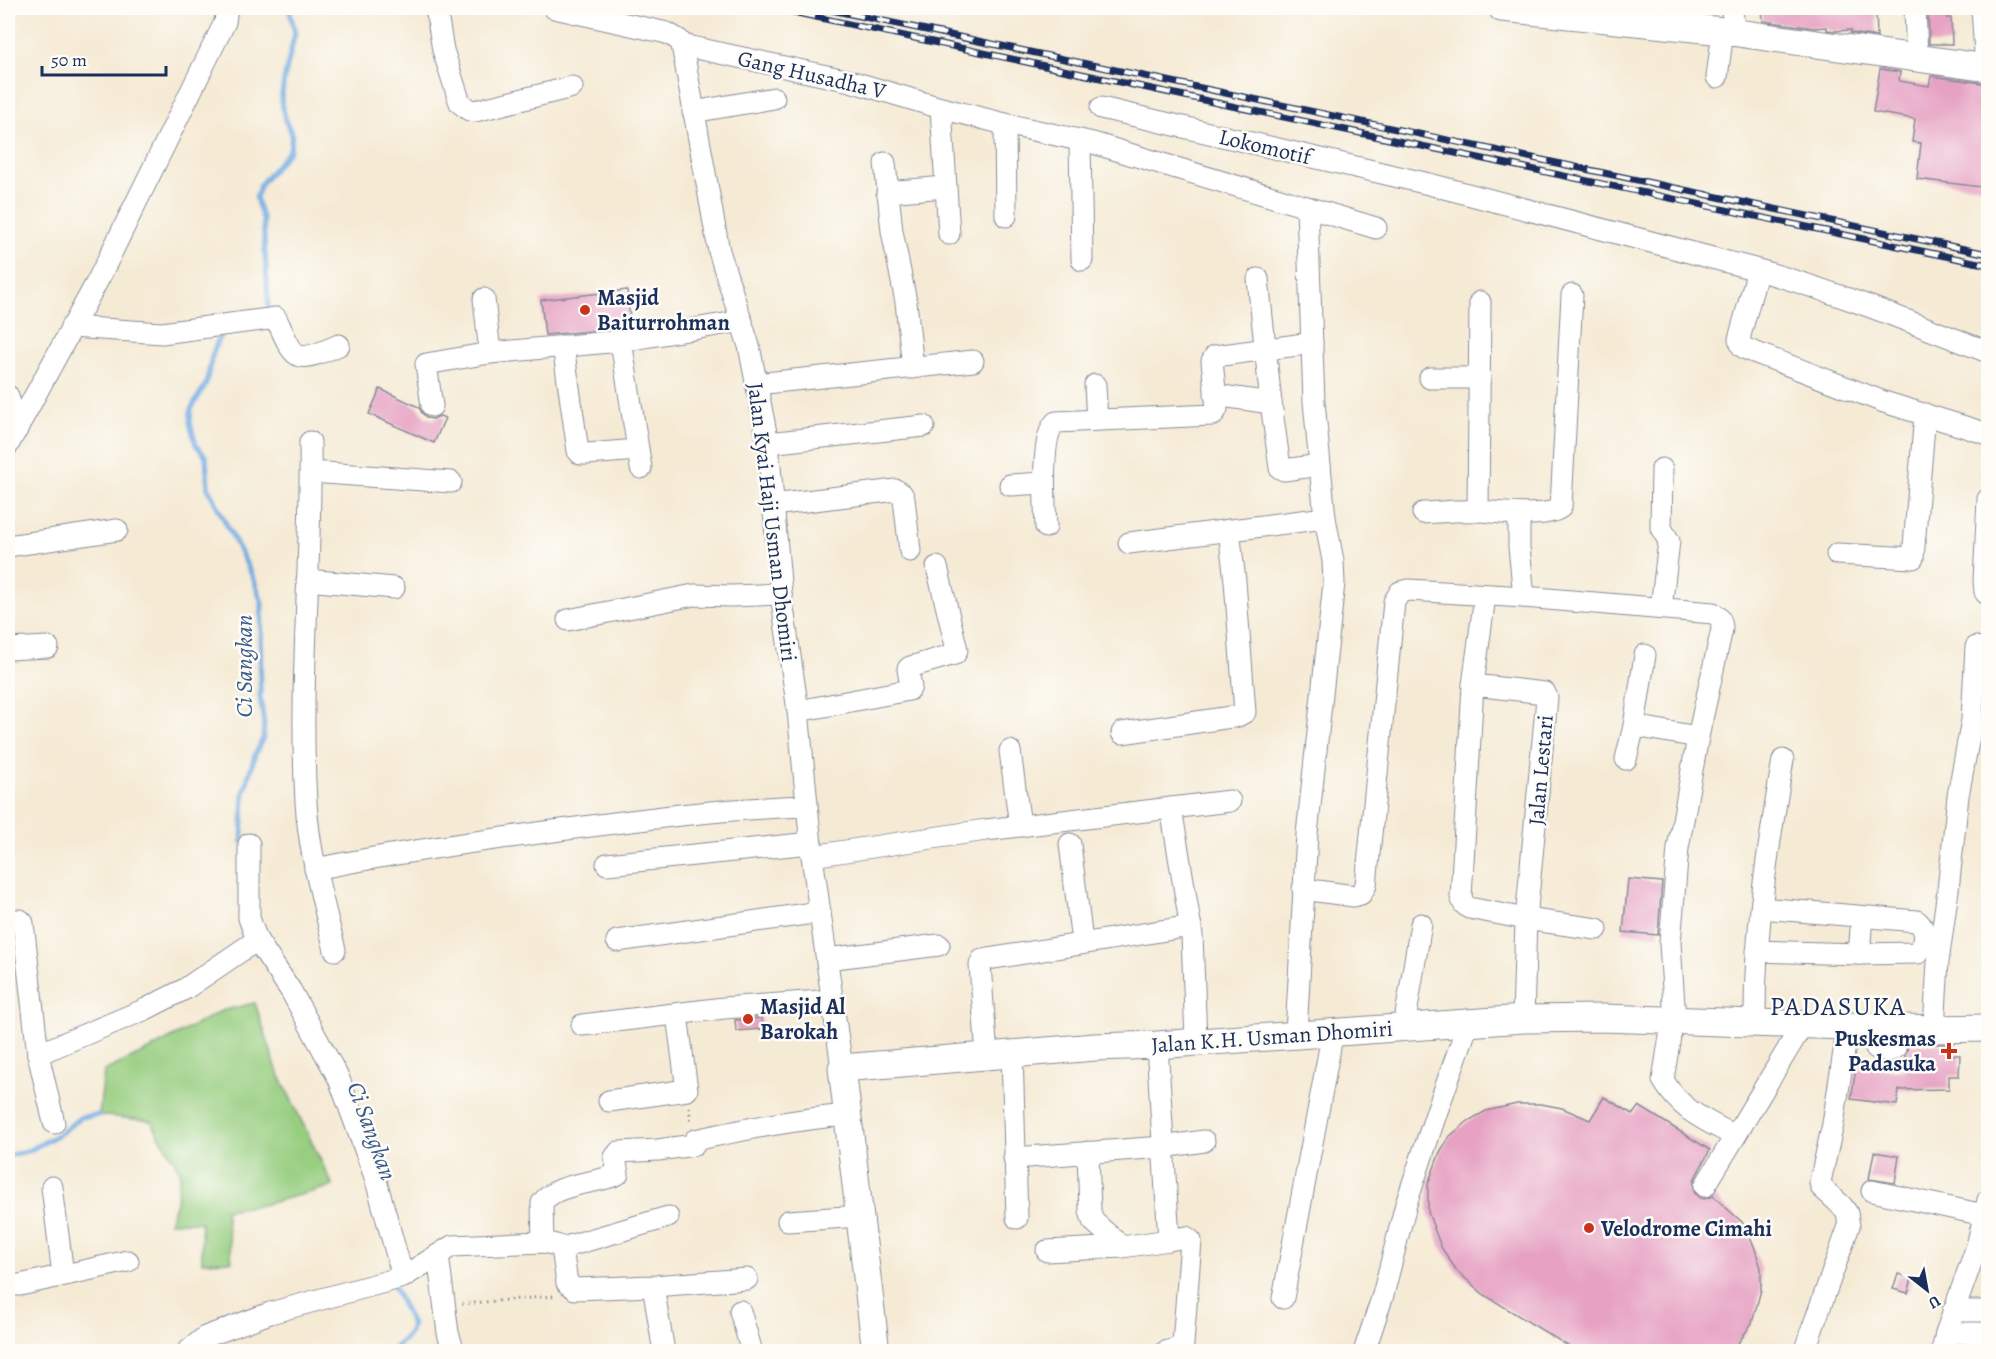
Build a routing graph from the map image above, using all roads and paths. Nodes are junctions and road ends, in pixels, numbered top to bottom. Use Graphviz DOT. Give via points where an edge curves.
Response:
graph roads {
  1 [pos="436,8"];
  2 [pos="554,8"];
  3 [pos="1502,8"];
  4 [pos="1914,8"];
  5 [pos="1982,8"];
  6 [pos="1549,10"];
  7 [pos="226,15"];
  8 [pos="1730,24"];
  9 [pos="682,45"];
  10 [pos="1917,58"];
  11 [pos="1987,68"];
  12 [pos="1717,77"];
  13 [pos="572,87"];
  14 [pos="774,98"];
  15 [pos="941,108"];
  16 [pos="1101,108"];
  17 [pos="693,112"];
  18 [pos="1005,124"];
  19 [pos="1087,142"];
  20 [pos="885,163"];
  21 [pos="945,187"];
  22 [pos="887,192"];
  23 [pos="1307,207"];
  24 [pos="1006,216"];
  25 [pos="1376,228"];
  26 [pos="949,234"];
  27 [pos="1082,260"];
  28 [pos="1758,270"];
  29 [pos="1258,279"];
  30 [pos="1572,295"];
  31 [pos="484,299"];
  32 [pos="1480,302"];
  33 [pos="742,321"];
  34 [pos="71,327"];
  35 [pos="621,341"];
  36 [pos="1312,343"];
  37 [pos="339,345"];
  38 [pos="563,346"];
  39 [pos="1266,348"];
  40 [pos="1989,352"];
  41 [pos="490,353"];
  42 [pos="973,361"];
  43 [pos="913,368"];
  44 [pos="1430,378"];
  45 [pos="1480,378"];
  46 [pos="756,384"];
  47 [pos="1095,385"];
  48 [pos="1215,395"];
  49 [pos="8,396"];
  50 [pos="1271,403"];
  51 [pos="432,406"];
  52 [pos="1925,414"];
  53 [pos="1097,420"];
  54 [pos="924,426"];
  55 [pos="1989,434"];
  56 [pos="12,437"];
  57 [pos="310,442"];
  58 [pos="768,443"];
  59 [pos="1320,465"];
  60 [pos="1662,469"];
  61 [pos="310,472"];
  62 [pos="451,482"];
  63 [pos="1044,483"];
  64 [pos="1010,485"];
  65 [pos="773,505"];
  66 [pos="1478,511"];
  67 [pos="1423,513"];
  68 [pos="1988,513"];
  69 [pos="1519,514"];
  70 [pos="1325,518"];
  71 [pos="1046,527"];
  72 [pos="117,530"];
  73 [pos="1229,530"];
  74 [pos="1129,543"];
  75 [pos="8,546"];
  76 [pos="910,551"];
  77 [pos="1837,554"];
  78 [pos="937,567"];
  79 [pos="307,580"];
  80 [pos="394,588"];
  81 [pos="782,594"];
  82 [pos="1989,595"];
  83 [pos="1485,596"];
  84 [pos="1524,597"];
  85 [pos="1661,608"];
  86 [pos="568,620"];
  87 [pos="48,647"];
  88 [pos="1976,647"];
  89 [pos="8,649"];
  90 [pos="1645,655"];
  91 [pos="1473,685"];
  92 [pos="798,711"];
  93 [pos="1634,726"];
  94 [pos="1122,732"];
  95 [pos="1698,737"];
  96 [pos="1010,751"];
  97 [pos="1626,759"];
  98 [pos="1783,760"];
  99 [pos="1230,801"];
  100 [pos="807,806"];
  101 [pos="1171,808"];
  102 [pos="1020,826"];
  103 [pos="249,844"];
  104 [pos="1070,844"];
  105 [pos="812,849"];
  106 [pos="608,864"];
  107 [pos="315,869"];
  108 [pos="1303,889"];
  109 [pos="1761,908"];
  110 [pos="820,912"];
  111 [pos="1862,917"];
  112 [pos="8,920"];
  113 [pos="1526,920"];
  114 [pos="1421,924"];
  115 [pos="1191,926"];
  116 [pos="1597,930"];
  117 [pos="617,941"];
  118 [pos="254,942"];
  119 [pos="1082,942"];
  120 [pos="939,945"];
  121 [pos="335,950"];
  122 [pos="1758,951"];
  123 [pos="1859,954"];
  124 [pos="827,959"];
  125 [pos="833,1000"];
  126 [pos="677,1014"];
  127 [pos="1523,1019"];
  128 [pos="1469,1021"];
  129 [pos="1675,1021"];
  130 [pos="1755,1023"];
  131 [pos="1803,1024"];
  132 [pos="582,1025"];
  133 [pos="1848,1025"];
  134 [pos="1404,1026"];
  135 [pos="1900,1027"];
  136 [pos="1989,1028"];
  137 [pos="1934,1029"];
  138 [pos="1333,1031"];
  139 [pos="1296,1034"];
  140 [pos="1196,1041"];
  141 [pos="1156,1045"];
  142 [pos="1876,1048"];
  143 [pos="38,1054"];
  144 [pos="1000,1055"];
  145 [pos="842,1068"];
  146 [pos="687,1090"];
  147 [pos="609,1101"];
  148 [pos="848,1115"];
  149 [pos="54,1124"];
  150 [pos="1735,1136"];
  151 [pos="695,1140"];
  152 [pos="1204,1141"];
  153 [pos="1163,1146"];
  154 [pos="1088,1152"];
  155 [pos="1014,1158"];
  156 [pos="1705,1186"];
  157 [pos="52,1187"];
  158 [pos="1872,1191"];
  159 [pos="1986,1208"];
  160 [pos="860,1216"];
  161 [pos="668,1217"];
  162 [pos="1017,1218"];
  163 [pos="788,1221"];
  164 [pos="1168,1240"];
  165 [pos="552,1245"];
  166 [pos="1983,1245"];
  167 [pos="1122,1247"];
  168 [pos="1047,1251"];
  169 [pos="438,1255"];
  170 [pos="128,1261"];
  171 [pos="63,1275"];
  172 [pos="394,1279"];
  173 [pos="747,1279"];
  174 [pos="8,1285"];
  175 [pos="653,1286"];
  176 [pos="572,1288"];
  177 [pos="1283,1298"];
  178 [pos="445,1306"];
  179 [pos="740,1311"];
  180 [pos="1953,1311"];
  181 [pos="1989,1311"];
  182 [pos="1989,1333"];
  183 [pos="1944,1342"];
  184 [pos="187,1352"];
  185 [pos="454,1352"];
  186 [pos="664,1352"];
  187 [pos="752,1352"];
  188 [pos="876,1352"];
  189 [pos="1166,1352"];
  190 [pos="1364,1352"];
  191 [pos="1804,1352"];
  1 -- 13 [label="street" via="443,50 464,108 475,111"];
  2 -- 9 [label="street" via="667,33"];
  3 -- 6 [label="main road"];
  4 -- 10 [label="street"];
  5 -- 11 [label="street"];
  6 -- 8 [label="main road"];
  7 -- 34 [label="street" via="99,278"];
  8 -- 10 [label="main road" via="1856,51"];
  8 -- 12 [label="street"];
  9 -- 15 [label="street, Gang Husadha V" via="850,81"];
  9 -- 17 [label="street, Jalan Kyai Haji Usman Dhomiri"];
  10 -- 11 [label="main road"];
  14 -- 17 [label="street"];
  15 -- 18 [label="street, Gang Husadha V"];
  15 -- 21 [label="street"];
  16 -- 28 [label="street, Lokomotif" via="1429,184"];
  17 -- 33 [label="street, Jalan Kyai Haji Usman Dhomiri" via="719,251"];
  18 -- 19 [label="street, Gang Husadha V"];
  18 -- 24 [label="street"];
  19 -- 23 [label="street, Gang Husadha V"];
  19 -- 27 [label="street"];
  20 -- 22 [label="street"];
  21 -- 22 [label="street"];
  21 -- 26 [label="street"];
  22 -- 43 [label="street"];
  23 -- 25 [label="street, Gang Husadha V"];
  23 -- 36 [label="street"];
  28 -- 40 [label="street, Lokomotif" via="1829,292"];
  28 -- 52 [label="street" via="1739,339 1742,346 1884,402"];
  29 -- 39 [label="street"];
  30 -- 69 [label="street" via="1561,507 1553,512"];
  31 -- 41 [label="street"];
  32 -- 45 [label="street"];
  33 -- 35 [label="street"];
  33 -- 46 [label="street, Jalan Kyai Haji Usman Dhomiri"];
  34 -- 37 [label="street" via="162,333 268,319 301,357 312,357"];
  34 -- 56 [label="street"];
  35 -- 38 [label="street"];
  35 -- 38 [label="street" via="639,459 578,451"];
  36 -- 39 [label="street"];
  36 -- 59 [label="street"];
  38 -- 41 [label="street"];
  39 -- 48 [label="street" via="1214,357"];
  39 -- 50 [label="street"];
  41 -- 51 [label="street" via="426,364"];
  42 -- 43 [label="street"];
  43 -- 46 [label="street"];
  44 -- 45 [label="street"];
  45 -- 66 [label="street"];
  46 -- 58 [label="street, Jalan Kyai Haji Usman Dhomiri"];
  47 -- 53 [label="street"];
  48 -- 50 [label="street"];
  48 -- 53 [label="street" via="1213,415"];
  49 -- 56 [label="street"];
  50 -- 59 [label="street" via="1280,468"];
  52 -- 55 [label="street"];
  52 -- 77 [label="street" via="1913,558"];
  53 -- 63 [label="street" via="1052,425"];
  54 -- 58 [label="street"];
  57 -- 61 [label="street"];
  58 -- 65 [label="street, Jalan Kyai Haji Usman Dhomiri"];
  59 -- 70 [label="street"];
  60 -- 85 [label="street" via="1661,528 1669,541"];
  61 -- 62 [label="street"];
  61 -- 79 [label="street"];
  63 -- 64 [label="street"];
  63 -- 71 [label="street"];
  65 -- 76 [label="street" via="896,490 904,500"];
  65 -- 81 [label="street, Jalan Kyai Haji Usman Dhomiri"];
  66 -- 67 [label="street"];
  66 -- 69 [label="street"];
  68 -- 82 [label="street" via="1984,587"];
  69 -- 84 [label="street"];
  70 -- 73 [label="street"];
  70 -- 108 [label="street" via="1334,583"];
  72 -- 75 [label="street"];
  73 -- 74 [label="street"];
  73 -- 94 [label="street" via="1245,712"];
  78 -- 92 [label="street" via="955,654 910,667 909,690"];
  79 -- 80 [label="street"];
  79 -- 107 [label="street" via="306,804"];
  81 -- 86 [label="street" via="694,595"];
  81 -- 92 [label="street, Jalan Kyai Haji Usman Dhomiri"];
  83 -- 84 [label="street"];
  83 -- 91 [label="street"];
  83 -- 108 [label="street" via="1409,590 1396,596 1366,885 1361,894 1354,896"];
  84 -- 85 [label="street"];
  85 -- 95 [label="street" via="1713,613 1722,623"];
  87 -- 89 [label="street"];
  88 -- 137 [label="street" via="1972,720 1958,796"];
  90 -- 93 [label="street"];
  91 -- 113 [label="street" via="1461,897 1469,908"];
  91 -- 113 [label="street, Jalan Lestari" via="1545,693 1547,698"];
  92 -- 100 [label="street, Jalan Kyai Haji Usman Dhomiri"];
  93 -- 95 [label="street"];
  93 -- 97 [label="street"];
  95 -- 129 [label="street" via="1678,848 1671,931"];
  96 -- 102 [label="street"];
  98 -- 109 [label="street"];
  99 -- 101 [label="street"];
  100 -- 105 [label="street, Jalan Kyai Haji Usman Dhomiri"];
  100 -- 107 [label="street" via="746,807 644,819 416,850"];
  101 -- 102 [label="street"];
  101 -- 115 [label="street"];
  102 -- 105 [label="street"];
  103 -- 118 [label="street" via="249,918"];
  104 -- 119 [label="street"];
  105 -- 106 [label="street"];
  105 -- 110 [label="street, Jalan Kyai Haji Usman Dhomiri"];
  107 -- 121 [label="street"];
  108 -- 139 [label="street"];
  109 -- 111 [label="street"];
  109 -- 122 [label="street"];
  110 -- 117 [label="street"];
  110 -- 124 [label="street, Jalan Kyai Haji Usman Dhomiri"];
  111 -- 123 [label="street"];
  111 -- 123 [label="street" via="1917,921 1925,936 1918,953"];
  112 -- 143 [label="street" via="23,923"];
  113 -- 116 [label="street"];
  113 -- 127 [label="street"];
  114 -- 134 [label="street"];
  115 -- 119 [label="street"];
  115 -- 140 [label="street"];
  118 -- 143 [label="street" via="146,1009"];
  118 -- 172 [label="street" via="297,1002 339,1079 375,1177"];
  119 -- 144 [label="street" via="982,960"];
  120 -- 124 [label="street"];
  122 -- 123 [label="street"];
  122 -- 130 [label="street"];
  124 -- 125 [label="street, Jalan Kyai Haji Usman Dhomiri"];
  125 -- 126 [label="street"];
  125 -- 145 [label="street, Jalan Kyai Haji Usman Dhomiri"];
  126 -- 132 [label="street"];
  126 -- 146 [label="street"];
  127 -- 128 [label="main road, Jalan K.H. Usman Dhomiri"];
  127 -- 129 [label="main road, Jalan K.H. Usman Dhomiri"];
  128 -- 134 [label="main road, Jalan K.H. Usman Dhomiri"];
  128 -- 190 [label="street" via="1406,1204"];
  129 -- 130 [label="main road, Jalan K.H. Usman Dhomiri"];
  129 -- 150 [label="street" via="1663,1080 1672,1096 1693,1113"];
  130 -- 131 [label="main road, Jalan K.H. Usman Dhomiri"];
  131 -- 133 [label="main road, Jalan K.H. Usman Dhomiri"];
  131 -- 150 [label="street"];
  133 -- 135 [label="main road, Jalan K.H. Usman Dhomiri"];
  133 -- 191 [label="street" via="1820,1185 1847,1214 1849,1226"];
  134 -- 138 [label="main road, Jalan K.H. Usman Dhomiri"];
  135 -- 137 [label="main road, Jalan K.H. Usman Dhomiri"];
  135 -- 142 [label="street" via="1895,1048"];
  136 -- 137 [label="main road, Jalan K.H. Usman Dhomiri"];
  138 -- 139 [label="main road, Jalan K.H. Usman Dhomiri"];
  138 -- 177 [label="street"];
  139 -- 140 [label="main road, Jalan K.H. Usman Dhomiri"];
  140 -- 141 [label="main road, Jalan K.H. Usman Dhomiri"];
  141 -- 144 [label="main road, Jalan K.H. Usman Dhomiri"];
  141 -- 153 [label="street"];
  143 -- 149 [label="street"];
  144 -- 145 [label="main road, Jalan K.H. Usman Dhomiri"];
  144 -- 155 [label="street"];
  145 -- 148 [label="main road"];
  146 -- 147 [label="street"];
  146 -- 151 [label="path"];
  148 -- 151 [label="street" via="780,1123"];
  148 -- 160 [label="main road"];
  150 -- 156 [label="street"];
  151 -- 165 [label="street" via="694,1145 680,1148 619,1152 615,1157 618,1174 551,1194 542,1203"];
  152 -- 153 [label="street"];
  153 -- 154 [label="street"];
  153 -- 164 [label="street"];
  154 -- 155 [label="street"];
  154 -- 167 [label="street" via="1093,1221"];
  155 -- 162 [label="street"];
  157 -- 171 [label="street"];
  158 -- 159 [label="street"];
  159 -- 166 [label="street"];
  160 -- 163 [label="street"];
  160 -- 188 [label="main road"];
  161 -- 165 [label="street"];
  164 -- 167 [label="street"];
  164 -- 189 [label="street" via="1186,1237 1191,1241 1184,1344"];
  165 -- 169 [label="street" via="452,1246"];
  165 -- 176 [label="street"];
  166 -- 180 [label="street"];
  167 -- 168 [label="street"];
  169 -- 172 [label="street"];
  169 -- 178 [label="street"];
  170 -- 171 [label="street"];
  171 -- 174 [label="street"];
  172 -- 184 [label="street" via="270,1313 205,1337"];
  173 -- 175 [label="street"];
  175 -- 176 [label="street"];
  175 -- 186 [label="street"];
  176 -- 178 [label="path" via="562,1296"];
  178 -- 185 [label="street"];
  179 -- 187 [label="street"];
  180 -- 181 [label="street"];
  180 -- 183 [label="street"];
  182 -- 183 [label="street"];
}
